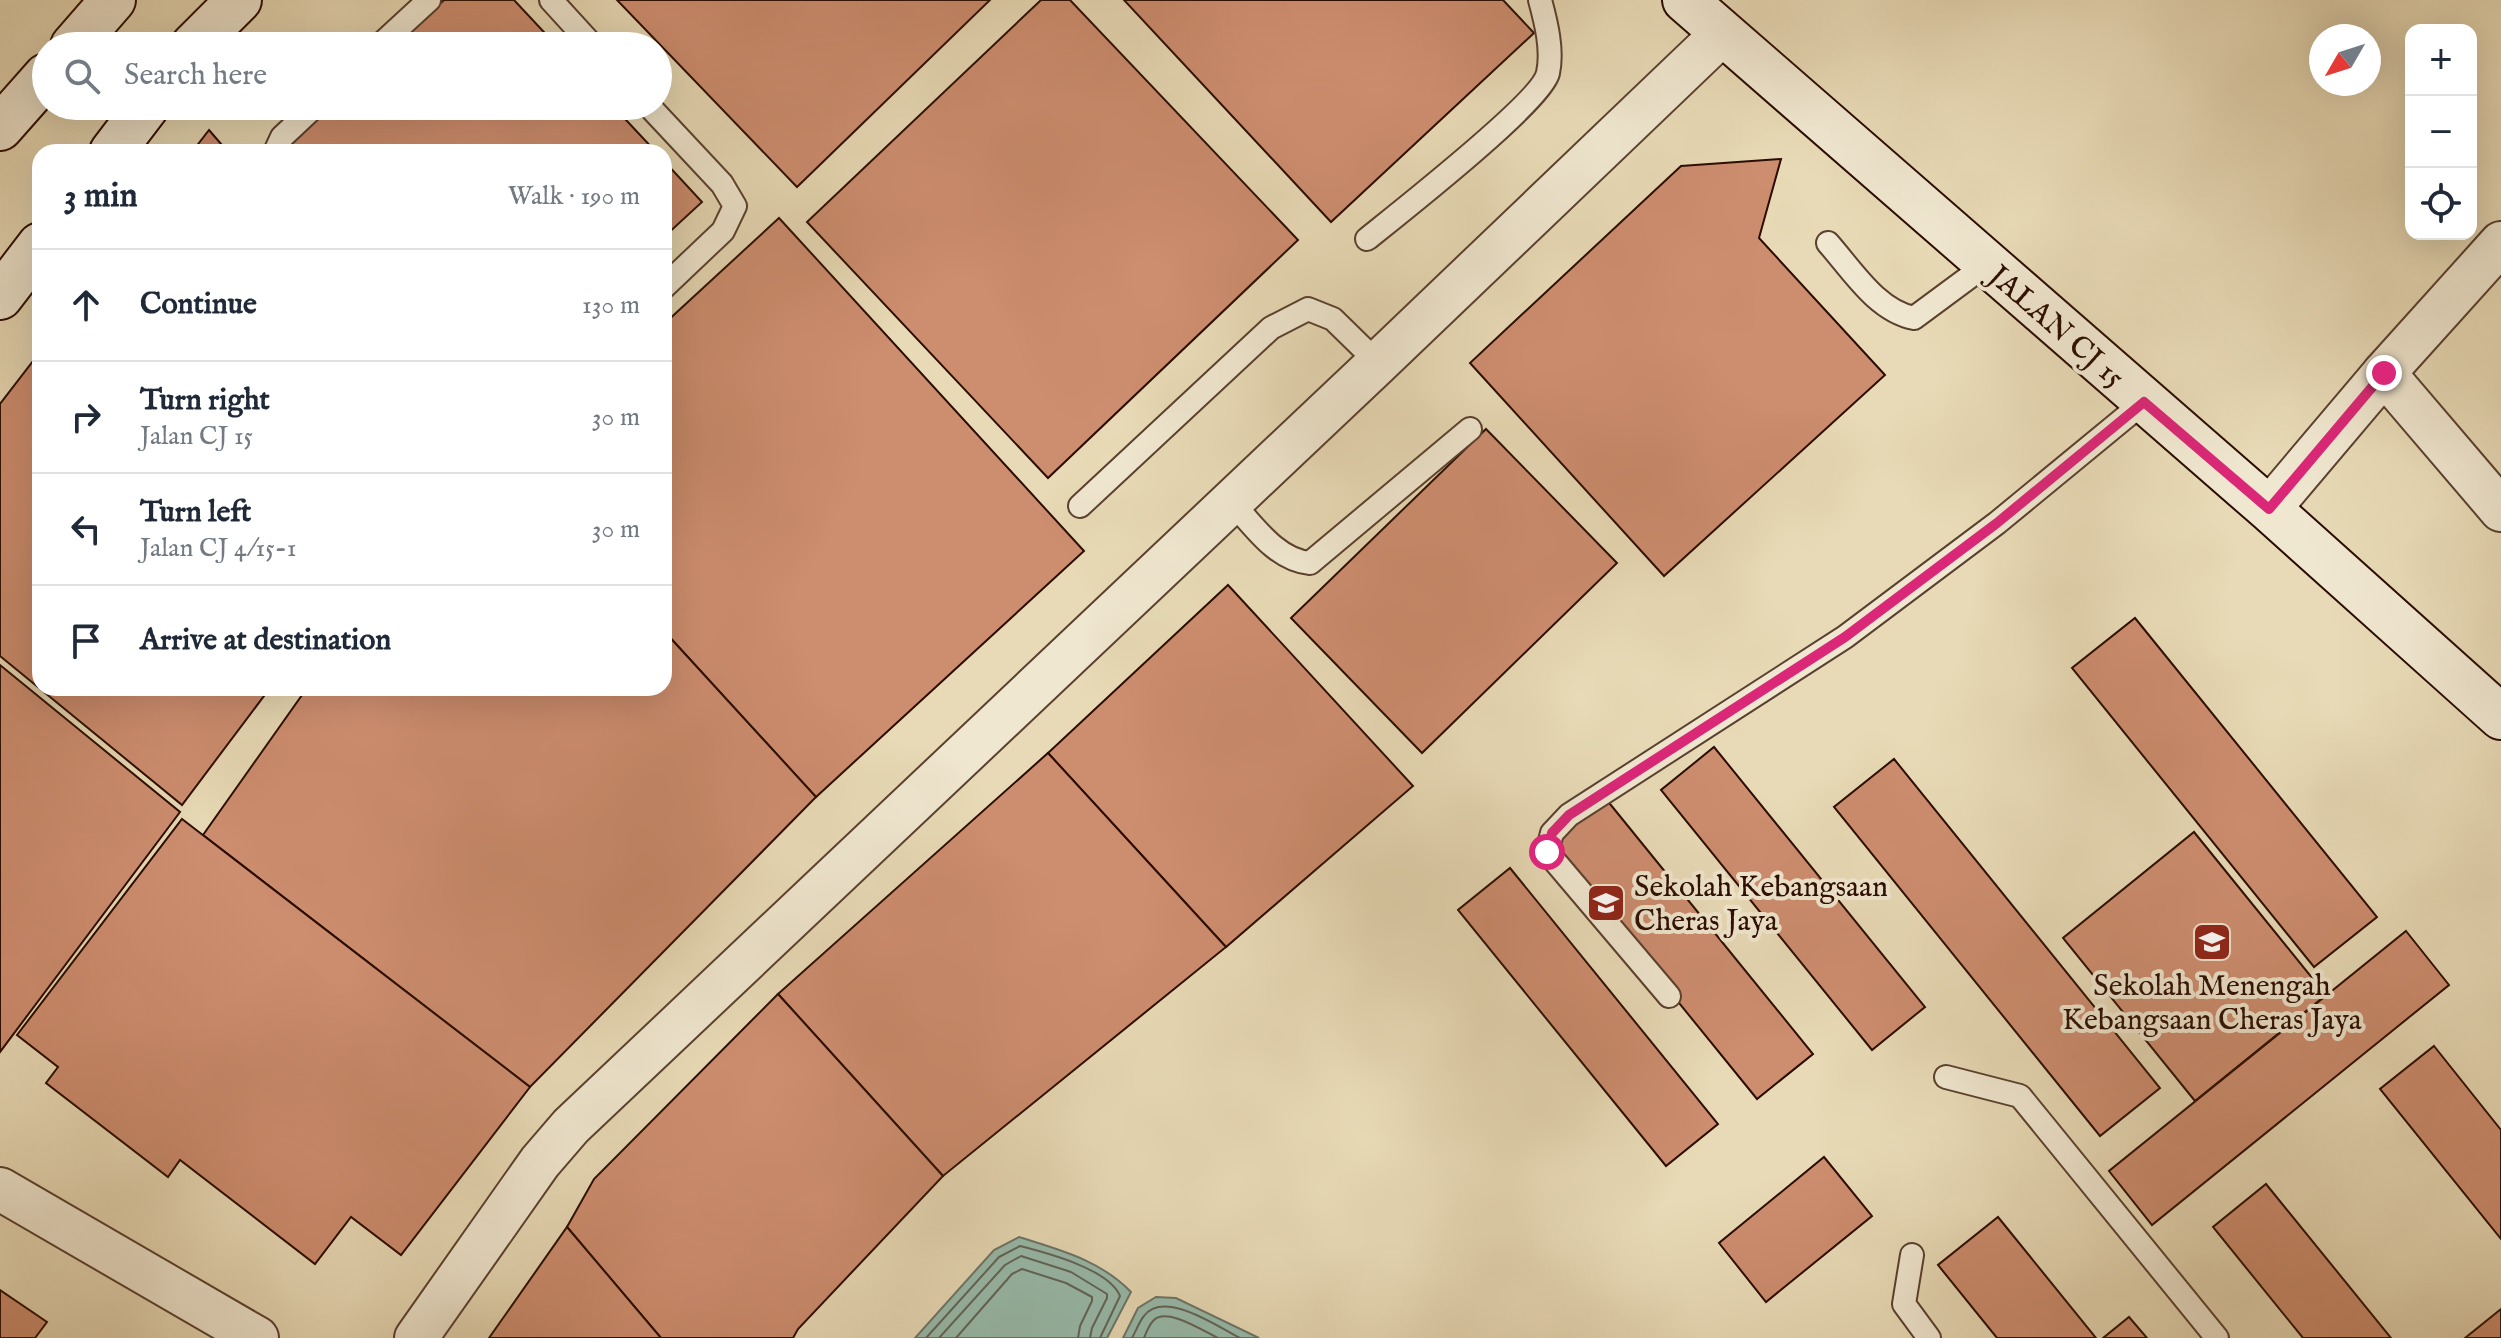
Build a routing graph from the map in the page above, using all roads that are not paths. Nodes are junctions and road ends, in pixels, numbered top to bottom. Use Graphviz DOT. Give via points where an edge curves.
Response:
graph roads {
  1 [pos="113,0"];
  2 [pos="239,0"];
  3 [pos="429,0"];
  4 [pos="551,0"];
  5 [pos="1540,0"];
  6 [pos="1685,0"];
  7 [pos="85,32"];
  8 [pos="207,32"];
  9 [pos="394,32"];
  10 [pos="580,32"];
  11 [pos="1722,34"];
  12 [pos="32,92"];
  13 [pos="136,120"];
  14 [pos="300,120"];
  15 [pos="662,120"];
  16 [pos="0,128"];
  17 [pos="118,144"];
  18 [pos="279,144"];
  19 [pos="1367,239"];
  20 [pos="1828,243"];
  21 [pos="2501,243"];
  22 [pos="32,255"];
  23 [pos="1987,264"];
  24 [pos="672,279"];
  25 [pos="0,297"];
  26 [pos="1378,363"];
  27 [pos="2384,373"];
  28 [pos="2144,402"];
  29 [pos="1470,429"];
  30 [pos="1231,501"];
  31 [pos="1080,506"];
  32 [pos="2269,509"];
  33 [pos="2501,510"];
  34 [pos="2501,717"];
  35 [pos="1669,996"];
  36 [pos="1946,1077"];
  37 [pos="0,1189"];
  38 [pos="1912,1255"];
  39 [pos="257,1338"];
  40 [pos="416,1338"];
  41 [pos="1929,1338"];
  42 [pos="2217,1338"];
  1 -- 7 [label="street"];
  2 -- 8 [label="street"];
  3 -- 9 [label="lane"];
  4 -- 10 [label="lane"];
  5 -- 19 [label="lane" via="1548,29 1548,75 1520,110"];
  6 -- 11 [label="street, JALAN CJ 15"];
  11 -- 23 [label="street, JALAN CJ 15"];
  11 -- 26 [label="street"];
  12 -- 16 [label="street"];
  13 -- 17 [label="street"];
  14 -- 18 [label="lane"];
  15 -- 24 [label="lane" via="722,184 735,206 723,231"];
  20 -- 23 [label="lane" via="1883,305 1914,318"];
  21 -- 27 [label="street"];
  22 -- 25 [label="street"];
  23 -- 28 [label="street, JALAN CJ 15"];
  26 -- 30 [label="street"];
  26 -- 31 [label="lane" via="1333,319 1308,309 1271,328"];
  27 -- 32 [label="street"];
  27 -- 33 [label="street"];
  28 -- 32 [label="street, JALAN CJ 15"];
  28 -- 35 [label="lane" via="1997,523 1845,637 1569,815 1552,833 1547,852"];
  29 -- 30 [label="lane" via="1310,563 1295,562 1271,545"];
  30 -- 40 [label="street" via="571,1126"];
  32 -- 34 [label="street, JALAN CJ 15"];
  36 -- 42 [label="lane" via="2020,1096"];
  37 -- 39 [label="street"];
  38 -- 41 [label="lane" via="1904,1304"];
}
